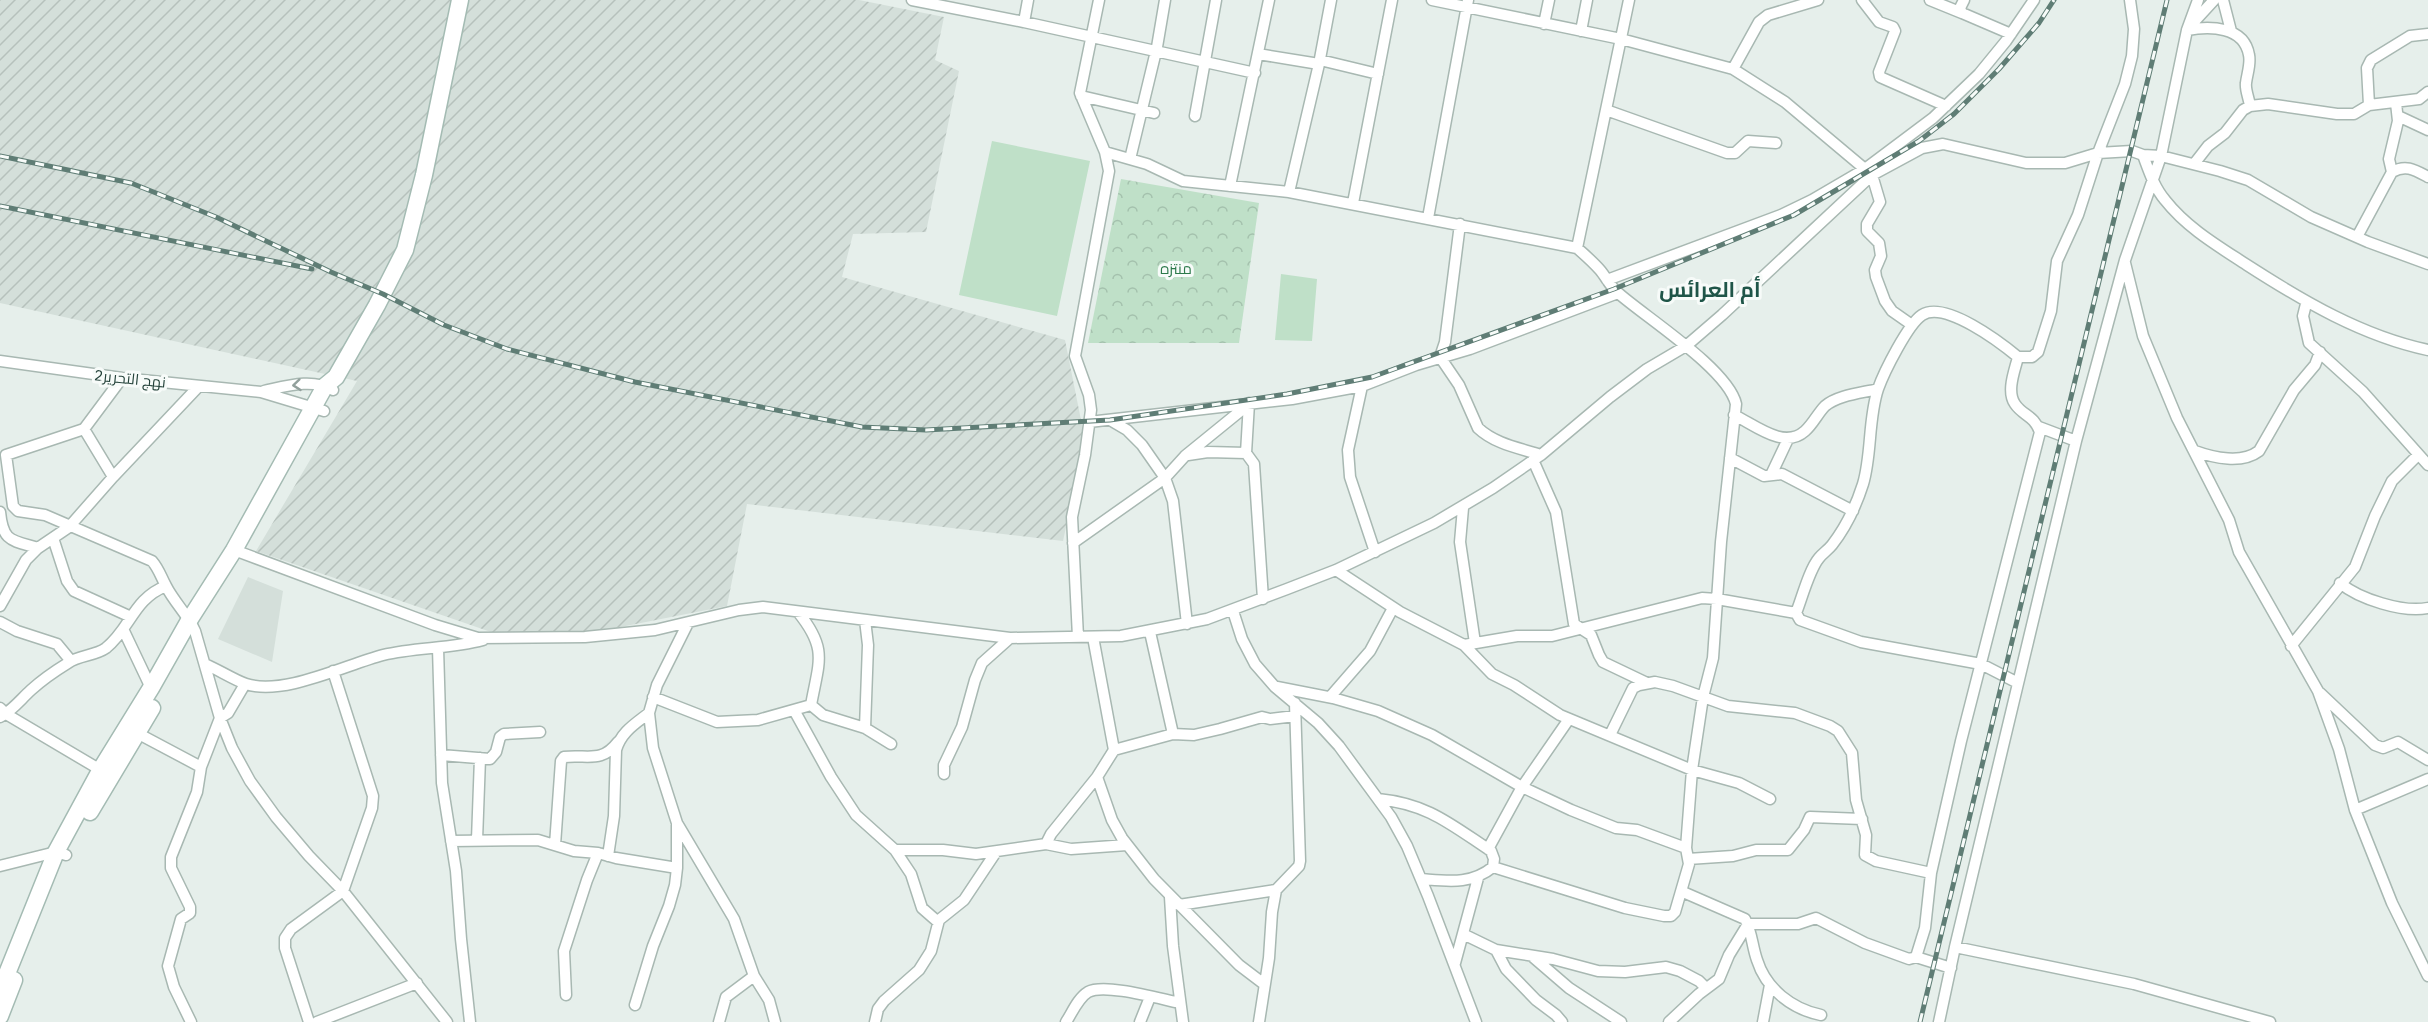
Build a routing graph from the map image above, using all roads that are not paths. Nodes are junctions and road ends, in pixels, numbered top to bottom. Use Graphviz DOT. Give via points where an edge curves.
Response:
graph roads {
  1 [pos="460,0"];
  2 [pos="912,0"];
  3 [pos="1028,0"];
  4 [pos="1099,0"];
  5 [pos="1165,0"];
  6 [pos="1216,0"];
  7 [pos="1269,0"];
  8 [pos="1331,0"];
  9 [pos="1392,0"];
  10 [pos="1432,0"];
  11 [pos="1549,0"];
  12 [pos="1587,0"];
  13 [pos="1629,0"];
  14 [pos="1818,0"];
  15 [pos="1862,0"];
  16 [pos="1930,0"];
  17 [pos="1964,0"];
  18 [pos="2034,0"];
  19 [pos="2130,0"];
  20 [pos="2198,0"];
  21 [pos="2214,0"];
  22 [pos="2223,0"];
  23 [pos="933,2"];
  24 [pos="1467,4"];
  25 [pos="1962,14"];
  26 [pos="1024,22"];
  27 [pos="1545,24"];
  28 [pos="2187,30"];
  29 [pos="2231,31"];
  30 [pos="1581,32"];
  31 [pos="2011,34"];
  32 [pos="2428,34"];
  33 [pos="1092,36"];
  34 [pos="1621,39"];
  35 [pos="1156,52"];
  36 [pos="1258,54"];
  37 [pos="1206,62"];
  38 [pos="1320,62"];
  39 [pos="1733,69"];
  40 [pos="1255,73"];
  41 [pos="1378,74"];
  42 [pos="2428,92"];
  43 [pos="1082,96"];
  44 [pos="2396,103"];
  45 [pos="2369,105"];
  46 [pos="1946,106"];
  47 [pos="2250,106"];
  48 [pos="1142,110"];
  49 [pos="1606,110"];
  50 [pos="1154,113"];
  51 [pos="1195,116"];
  52 [pos="2397,116"];
  53 [pos="2428,130"];
  54 [pos="1776,143"];
  55 [pos="1105,152"];
  56 [pos="2098,153"];
  57 [pos="2143,155"];
  58 [pos="2162,156"];
  59 [pos="1130,159"];
  60 [pos="2194,164"];
  61 [pos="1869,172"];
  62 [pos="2392,172"];
  63 [pos="2428,177"];
  64 [pos="2152,181"];
  65 [pos="1230,186"];
  66 [pos="1289,192"];
  67 [pos="1353,203"];
  68 [pos="1428,218"];
  69 [pos="1460,224"];
  70 [pos="2357,237"];
  71 [pos="1577,248"];
  72 [pos="2125,260"];
  73 [pos="2428,264"];
  74 [pos="1607,280"];
  75 [pos="1618,293"];
  76 [pos="2306,303"];
  77 [pos="1912,324"];
  78 [pos="1686,346"];
  79 [pos="2428,350"];
  80 [pos="2320,352"];
  81 [pos="1440,357"];
  82 [pos="2019,357"];
  83 [pos="0,361"];
  84 [pos="122,378"];
  85 [pos="332,383"];
  86 [pos="199,386"];
  87 [pos="1362,386"];
  88 [pos="1878,389"];
  89 [pos="261,392"];
  90 [pos="1250,404"];
  91 [pos="319,409"];
  92 [pos="1734,415"];
  93 [pos="1110,420"];
  94 [pos="1089,422"];
  95 [pos="2038,427"];
  96 [pos="84,429"];
  97 [pos="1788,440"];
  98 [pos="2076,441"];
  99 [pos="2195,451"];
  100 [pos="1246,453"];
  101 [pos="2418,455"];
  102 [pos="1185,456"];
  103 [pos="1537,458"];
  104 [pos="1730,458"];
  105 [pos="4,460"];
  106 [pos="2428,465"];
  107 [pos="1772,475"];
  108 [pos="113,477"];
  109 [pos="1165,477"];
  110 [pos="1463,508"];
  111 [pos="0,511"];
  112 [pos="18,511"];
  113 [pos="1853,511"];
  114 [pos="69,527"];
  115 [pos="53,538"];
  116 [pos="1073,543"];
  117 [pos="38,548"];
  118 [pos="1375,552"];
  119 [pos="239,553"];
  120 [pos="1336,570"];
  121 [pos="2340,583"];
  122 [pos="166,586"];
  123 [pos="1263,599"];
  124 [pos="1717,599"];
  125 [pos="0,606"];
  126 [pos="1393,608"];
  127 [pos="2428,608"];
  128 [pos="1233,610"];
  129 [pos="798,612"];
  130 [pos="1796,613"];
  131 [pos="131,617"];
  132 [pos="865,620"];
  133 [pos="0,622"];
  134 [pos="688,623"];
  135 [pos="1187,624"];
  136 [pos="192,625"];
  137 [pos="1580,629"];
  138 [pos="123,630"];
  139 [pos="1150,632"];
  140 [pos="1078,637"];
  141 [pos="1093,637"];
  142 [pos="1010,638"];
  143 [pos="489,639"];
  144 [pos="1470,644"];
  145 [pos="2291,646"];
  146 [pos="438,648"];
  147 [pos="70,661"];
  148 [pos="205,664"];
  149 [pos="1981,664"];
  150 [pos="333,671"];
  151 [pos="1648,683"];
  152 [pos="2018,683"];
  153 [pos="245,684"];
  154 [pos="1275,687"];
  155 [pos="151,688"];
  156 [pos="2318,691"];
  157 [pos="653,697"];
  158 [pos="1330,697"];
  159 [pos="1703,697"];
  160 [pos="1295,703"];
  161 [pos="811,705"];
  162 [pos="794,710"];
  163 [pos="2,713"];
  164 [pos="649,714"];
  165 [pos="1295,716"];
  166 [pos="220,718"];
  167 [pos="1569,719"];
  168 [pos="865,728"];
  169 [pos="540,732"];
  170 [pos="138,733"];
  171 [pos="1173,734"];
  172 [pos="1610,735"];
  173 [pos="619,741"];
  174 [pos="891,744"];
  175 [pos="1114,750"];
  176 [pos="441,755"];
  177 [pos="480,758"];
  178 [pos="2428,760"];
  179 [pos="201,766"];
  180 [pos="1692,770"];
  181 [pos="106,773"];
  182 [pos="944,774"];
  183 [pos="1097,777"];
  184 [pos="2428,779"];
  185 [pos="1522,787"];
  186 [pos="1378,799"];
  187 [pos="1770,799"];
  188 [pos="2355,810"];
  189 [pos="1862,819"];
  190 [pos="677,823"];
  191 [pos="477,840"];
  192 [pos="451,841"];
  193 [pos="1046,844"];
  194 [pos="555,845"];
  195 [pos="1126,845"];
  196 [pos="1488,849"];
  197 [pos="895,850"];
  198 [pos="996,852"];
  199 [pos="1687,853"];
  200 [pos="61,854"];
  201 [pos="603,854"];
  202 [pos="0,866"];
  203 [pos="1493,867"];
  204 [pos="677,868"];
  205 [pos="1931,873"];
  206 [pos="1478,878"];
  207 [pos="1421,879"];
  208 [pos="1276,890"];
  209 [pos="343,891"];
  210 [pos="1683,892"];
  211 [pos="1174,901"];
  212 [pos="938,922"];
  213 [pos="1748,924"];
  214 [pos="1463,934"];
  215 [pos="1955,947"];
  216 [pos="1496,950"];
  217 [pos="1533,957"];
  218 [pos="1916,957"];
  219 [pos="1455,963"];
  220 [pos="5,964"];
  221 [pos="1951,968"];
  222 [pos="754,976"];
  223 [pos="2428,976"];
  224 [pos="417,983"];
  225 [pos="1264,984"];
  226 [pos="1770,985"];
  227 [pos="1706,988"];
  228 [pos="0,991"];
  229 [pos="566,995"];
  230 [pos="1150,997"];
  231 [pos="1179,1003"];
  232 [pos="635,1005"];
  233 [pos="1821,1015"];
  234 [pos="0,1016"];
  235 [pos="2246,1019"];
  236 [pos="191,1022"];
  237 [pos="309,1022"];
  238 [pos="317,1022"];
  239 [pos="447,1022"];
  240 [pos="470,1022"];
  241 [pos="720,1022"];
  242 [pos="775,1022"];
  243 [pos="875,1022"];
  244 [pos="1066,1022"];
  245 [pos="1140,1022"];
  246 [pos="1183,1022"];
  247 [pos="1259,1022"];
  248 [pos="1476,1022"];
  249 [pos="1562,1022"];
  250 [pos="1621,1022"];
  251 [pos="1669,1022"];
  252 [pos="1763,1022"];
  253 [pos="1940,1022"];
  254 [pos="2270,1022"];
  1 -- 85 [label="main road" via="405,250"];
  2 -- 23 [label="street"];
  3 -- 26 [label="street"];
  4 -- 33 [label="street"];
  5 -- 35 [label="street"];
  6 -- 37 [label="street"];
  7 -- 36 [label="street"];
  8 -- 38 [label="street"];
  9 -- 41 [label="street"];
  10 -- 24 [label="street"];
  11 -- 27 [label="street"];
  12 -- 30 [label="street"];
  13 -- 34 [label="street"];
  14 -- 39 [label="street" via="1768,15 1759,22"];
  15 -- 46 [label="street" via="1879,22 1895,31 1880,77"];
  16 -- 25 [label="street"];
  17 -- 25 [label="street"];
  18 -- 31 [label="street"];
  19 -- 56 [label="street" via="2132,56"];
  20 -- 28 [label="street"];
  21 -- 28 [label="street"];
  22 -- 29 [label="street"];
  23 -- 26 [label="street"];
  24 -- 27 [label="street"];
  24 -- 68 [label="street"];
  25 -- 31 [label="street"];
  26 -- 33 [label="street"];
  27 -- 30 [label="street"];
  28 -- 29 [label="street"];
  28 -- 58 [label="street"];
  29 -- 47 [label="street" via="2243,40 2250,57 2246,86"];
  30 -- 34 [label="street"];
  31 -- 46 [label="street" via="1979,74"];
  32 -- 45 [label="street" via="2410,36 2371,60 2367,68"];
  33 -- 35 [label="street"];
  33 -- 43 [label="street" via="1080,87"];
  34 -- 39 [label="street"];
  34 -- 49 [label="street"];
  35 -- 37 [label="street"];
  35 -- 48 [label="street"];
  36 -- 38 [label="street"];
  36 -- 40 [label="street"];
  37 -- 40 [label="street"];
  37 -- 51 [label="street"];
  38 -- 41 [label="street"];
  38 -- 66 [label="street"];
  39 -- 61 [label="street" via="1785,102"];
  40 -- 65 [label="street"];
  41 -- 67 [label="street"];
  42 -- 44 [label="street" via="2419,99"];
  43 -- 48 [label="street"];
  43 -- 55 [label="street"];
  44 -- 45 [label="street"];
  44 -- 52 [label="street"];
  45 -- 47 [label="street" via="2360,112 2345,114 2268,104"];
  46 -- 61 [label="street"];
  47 -- 60 [label="street"];
  48 -- 50 [label="street"];
  48 -- 59 [label="street"];
  49 -- 54 [label="street" via="1727,153 1735,153 1748,141"];
  49 -- 71 [label="street"];
  52 -- 53 [label="street"];
  52 -- 62 [label="street" via="2389,159"];
  55 -- 59 [label="street"];
  55 -- 94 [label="street" via="1108,179 1075,356 1089,395"];
  56 -- 57 [label="street" via="2132,151"];
  56 -- 61 [label="street" via="2065,163 2026,163 1942,144 1922,148"];
  56 -- 82 [label="street" via="2090,185 2057,261 2051,311 2038,352 2032,357"];
  57 -- 58 [label="street"];
  57 -- 64 [label="street"];
  58 -- 60 [label="street"];
  58 -- 64 [label="street"];
  59 -- 65 [label="street" via="1182,180"];
  60 -- 70 [label="street" via="2248,180 2311,217"];
  61 -- 74 [label="street" via="1781,215"];
  61 -- 77 [label="street" via="1880,202 1867,224 1867,231 1879,243 1881,256 1876,277 1892,310"];
  61 -- 78 [label="street"];
  62 -- 63 [label="street" via="2400,167 2411,168"];
  62 -- 70 [label="street"];
  64 -- 72 [label="street"];
  64 -- 76 [label="street" via="2186,223"];
  65 -- 66 [label="street"];
  66 -- 67 [label="street"];
  67 -- 68 [label="street"];
  68 -- 69 [label="street"];
  69 -- 71 [label="street"];
  69 -- 81 [label="street"];
  70 -- 73 [label="street"];
  71 -- 74 [label="street"];
  72 -- 98 [label="street"];
  72 -- 99 [label="street" via="2143,336"];
  74 -- 75 [label="street"];
  75 -- 78 [label="street"];
  75 -- 81 [label="street"];
  76 -- 79 [label="street" via="2398,344"];
  76 -- 80 [label="street" via="2306,334 2309,343"];
  77 -- 82 [label="street" via="1923,313 1939,312 1993,336"];
  77 -- 88 [label="street"];
  78 -- 92 [label="street" via="1734,394"];
  78 -- 103 [label="street" via="1610,396"];
  80 -- 99 [label="street" via="2259,451 2239,458"];
  80 -- 101 [label="street" via="2399,430"];
  81 -- 87 [label="street"];
  81 -- 103 [label="street" via="1452,373 1478,428 1498,442"];
  82 -- 95 [label="street" via="2011,390 2014,404"];
  83 -- 84 [label="street, نهج التحرير2"];
  84 -- 86 [label="street, نهج التحرير2"];
  84 -- 96 [label="street"];
  85 -- 89 [label="street, نهج التحرير2, one-way" via="300,383"];
  85 -- 91 [label="main road"];
  86 -- 89 [label="street, نهج التحرير2"];
  86 -- 108 [label="street"];
  87 -- 90 [label="street"];
  87 -- 118 [label="street" via="1348,450 1350,477"];
  88 -- 97 [label="street" via="1833,401 1805,432"];
  88 -- 113 [label="street" via="1865,475"];
  89 -- 91 [label="street, نهج التحرير2"];
  90 -- 93 [label="street"];
  90 -- 100 [label="street"];
  90 -- 102 [label="street"];
  91 -- 119 [label="main road"];
  92 -- 97 [label="street"];
  92 -- 104 [label="street"];
  93 -- 94 [label="street"];
  93 -- 109 [label="street" via="1142,445"];
  94 -- 116 [label="street" via="1072,517"];
  95 -- 98 [label="street"];
  95 -- 149 [label="street" via="2040,432"];
  96 -- 105 [label="street"];
  96 -- 108 [label="street"];
  97 -- 107 [label="street"];
  98 -- 152 [label="street"];
  99 -- 145 [label="street" via="2229,520 2239,552"];
  100 -- 102 [label="street"];
  100 -- 123 [label="street" via="1254,464"];
  101 -- 106 [label="street"];
  101 -- 121 [label="street" via="2392,481 2355,567"];
  102 -- 109 [label="street"];
  103 -- 110 [label="street"];
  103 -- 137 [label="street" via="1556,512 1574,624"];
  104 -- 107 [label="street" via="1764,476"];
  104 -- 124 [label="street"];
  105 -- 112 [label="street" via="11,500"];
  107 -- 113 [label="street" via="1782,474"];
  108 -- 114 [label="street"];
  109 -- 116 [label="street"];
  109 -- 135 [label="street" via="1173,501"];
  110 -- 118 [label="street"];
  110 -- 144 [label="street" via="1460,542"];
  111 -- 112 [label="street"];
  111 -- 117 [label="street" via="9,540"];
  112 -- 114 [label="street" via="45,515"];
  113 -- 130 [label="street" via="1815,565"];
  114 -- 115 [label="street"];
  114 -- 122 [label="street" via="152,561"];
  115 -- 117 [label="street"];
  115 -- 131 [label="street" via="74,591"];
  116 -- 140 [label="street"];
  117 -- 125 [label="street" via="26,560"];
  118 -- 120 [label="street"];
  119 -- 136 [label="main road"];
  119 -- 143 [label="street" via="435,625"];
  120 -- 123 [label="street"];
  120 -- 126 [label="street"];
  121 -- 127 [label="street" via="2356,594 2386,604"];
  121 -- 145 [label="street"];
  122 -- 131 [label="street" via="152,591"];
  122 -- 136 [label="street"];
  123 -- 128 [label="street"];
  124 -- 130 [label="street"];
  124 -- 137 [label="street" via="1680,602"];
  124 -- 159 [label="street" via="1713,658"];
  126 -- 144 [label="street"];
  126 -- 158 [label="street" via="1370,651"];
  128 -- 135 [label="street"];
  128 -- 154 [label="street" via="1255,664"];
  129 -- 132 [label="street"];
  129 -- 134 [label="street" via="763,607"];
  129 -- 161 [label="street" via="817,639 819,651"];
  130 -- 149 [label="street" via="1800,620 1861,642"];
  131 -- 138 [label="street"];
  132 -- 142 [label="street"];
  132 -- 168 [label="street"];
  133 -- 147 [label="street" via="57,644"];
  134 -- 143 [label="street" via="585,637"];
  134 -- 157 [label="street"];
  135 -- 139 [label="street"];
  136 -- 148 [label="street"];
  136 -- 155 [label="main road"];
  136 -- 170 [label="main road"];
  137 -- 144 [label="street" via="1552,636 1517,636"];
  137 -- 151 [label="street" via="1591,635 1604,662"];
  138 -- 147 [label="street" via="107,647"];
  138 -- 155 [label="street"];
  139 -- 141 [label="street"];
  139 -- 171 [label="street"];
  140 -- 141 [label="street"];
  140 -- 142 [label="street"];
  141 -- 175 [label="street"];
  142 -- 182 [label="street" via="982,663"];
  143 -- 146 [label="street"];
  144 -- 167 [label="street" via="1492,674"];
  145 -- 156 [label="street"];
  146 -- 150 [label="street" via="384,654"];
  146 -- 176 [label="street"];
  147 -- 163 [label="street"];
  148 -- 153 [label="street"];
  148 -- 166 [label="street"];
  149 -- 152 [label="street"];
  149 -- 205 [label="street"];
  150 -- 153 [label="street" via="291,684"];
  150 -- 209 [label="street" via="373,796"];
  151 -- 159 [label="street" via="1673,686"];
  151 -- 172 [label="street" via="1633,688"];
  152 -- 215 [label="street"];
  153 -- 166 [label="street" via="233,706"];
  154 -- 158 [label="street"];
  154 -- 160 [label="street"];
  155 -- 181 [label="main road"];
  156 -- 178 [label="street" via="2375,745 2383,748 2398,742"];
  156 -- 188 [label="street"];
  157 -- 162 [label="street" via="717,722 758,720"];
  157 -- 164 [label="street"];
  158 -- 185 [label="street" via="1378,711 1432,735"];
  159 -- 180 [label="street"];
  159 -- 189 [label="street" via="1728,706 1795,713 1838,731 1852,753 1856,800"];
  160 -- 165 [label="street"];
  160 -- 186 [label="street" via="1339,746"];
  161 -- 162 [label="street"];
  161 -- 168 [label="street" via="823,715"];
  162 -- 197 [label="street" via="856,815"];
  163 -- 181 [label="street"];
  164 -- 173 [label="street"];
  164 -- 190 [label="street" via="653,748"];
  165 -- 171 [label="street" via="1262,717 1194,735"];
  165 -- 208 [label="street" via="1300,861"];
  166 -- 179 [label="street"];
  166 -- 209 [label="street" via="250,781 276,817"];
  167 -- 172 [label="street"];
  167 -- 185 [label="street"];
  168 -- 174 [label="street"];
  169 -- 177 [label="street" via="504,734 493,758"];
  170 -- 179 [label="street"];
  170 -- 181 [label="main road"];
  171 -- 175 [label="street"];
  172 -- 180 [label="street"];
  173 -- 194 [label="street" via="602,756 576,755 561,761"];
  173 -- 201 [label="street" via="614,816"];
  175 -- 183 [label="street"];
  176 -- 177 [label="street"];
  176 -- 192 [label="street"];
  177 -- 191 [label="street"];
  179 -- 236 [label="street" via="196,792 171,857 171,868 190,913 181,919 168,966"];
  180 -- 187 [label="street" via="1731,780"];
  180 -- 199 [label="street"];
  181 -- 200 [label="main road"];
  183 -- 193 [label="street"];
  183 -- 195 [label="street" via="1112,820"];
  184 -- 188 [label="street"];
  185 -- 196 [label="street"];
  185 -- 199 [label="street" via="1616,828 1637,830"];
  186 -- 196 [label="street" via="1403,801 1431,811"];
  186 -- 207 [label="street" via="1407,846"];
  188 -- 223 [label="street" via="2392,903"];
  189 -- 199 [label="street" via="1810,817 1788,850 1733,855"];
  189 -- 205 [label="street" via="1868,858"];
  190 -- 204 [label="street"];
  190 -- 222 [label="street" via="734,919"];
  191 -- 192 [label="street"];
  191 -- 194 [label="street" via="538,840"];
  192 -- 240 [label="street"];
  193 -- 195 [label="street" via="1071,849"];
  193 -- 198 [label="street"];
  194 -- 201 [label="street"];
  195 -- 211 [label="street"];
  196 -- 203 [label="street" via="1494,859"];
  197 -- 198 [label="street"];
  197 -- 212 [label="street" via="911,874 922,908"];
  198 -- 212 [label="street" via="964,900"];
  199 -- 210 [label="street" via="1689,864"];
  200 -- 202 [label="street"];
  200 -- 220 [label="main road"];
  200 -- 234 [label="main road"];
  201 -- 204 [label="street"];
  201 -- 229 [label="street" via="587,880 564,951"];
  203 -- 206 [label="street"];
  203 -- 210 [label="street" via="1625,908 1664,916 1675,912"];
  204 -- 232 [label="street" via="669,906 652,945"];
  205 -- 218 [label="street" via="1925,928"];
  206 -- 207 [label="street" via="1461,882"];
  206 -- 214 [label="street"];
  207 -- 219 [label="street"];
  208 -- 211 [label="street"];
  208 -- 225 [label="street"];
  209 -- 224 [label="street"];
  209 -- 237 [label="street" via="291,929 285,938"];
  210 -- 213 [label="street" via="1738,915"];
  211 -- 225 [label="street"];
  211 -- 231 [label="street" via="1171,922"];
  212 -- 243 [label="street" via="931,951 919,970 884,1001"];
  213 -- 218 [label="street" via="1798,924 1815,918 1865,944 1909,959"];
  213 -- 226 [label="street" via="1757,962"];
  213 -- 227 [label="street" via="1719,979"];
  214 -- 216 [label="street"];
  214 -- 219 [label="street"];
  215 -- 221 [label="street"];
  215 -- 235 [label="street" via="2134,984"];
  216 -- 217 [label="street"];
  216 -- 249 [label="street" via="1506,969"];
  217 -- 227 [label="street" via="1598,971 1666,967 1690,976"];
  217 -- 250 [label="street" via="1569,988"];
  218 -- 221 [label="street"];
  219 -- 248 [label="street"];
  220 -- 228 [label="main road"];
  221 -- 253 [label="street"];
  222 -- 241 [label="street" via="726,997"];
  222 -- 242 [label="street" via="769,1000"];
  224 -- 238 [label="street"];
  224 -- 239 [label="street"];
  225 -- 247 [label="street"];
  226 -- 233 [label="street" via="1799,1009"];
  226 -- 252 [label="street"];
  227 -- 251 [label="street"];
  230 -- 231 [label="street"];
  230 -- 244 [label="street" via="1093,990 1085,993"];
  230 -- 245 [label="street"];
  231 -- 246 [label="street"];
  235 -- 254 [label="street"];
}
